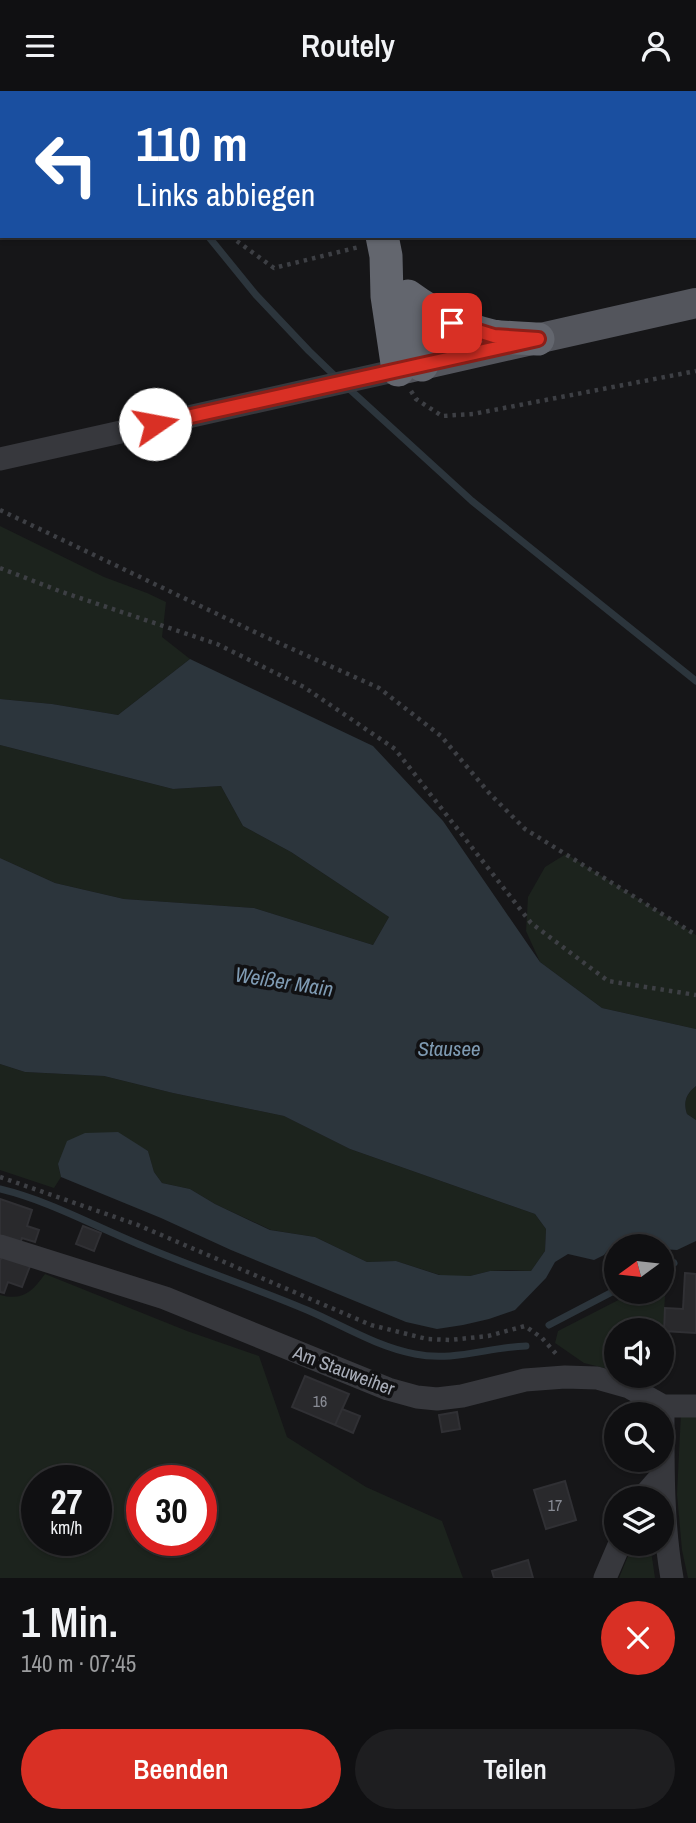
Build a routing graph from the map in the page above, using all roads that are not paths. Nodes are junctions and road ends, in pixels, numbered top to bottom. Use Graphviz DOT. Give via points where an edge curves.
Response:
graph roads {
  1 [pos="384,245"];
  2 [pos="408,296"];
  3 [pos="696,303"];
  4 [pos="538,339"];
  5 [pos="410,367"];
  6 [pos="0,459"];
  7 [pos="0,1246"];
  8 [pos="656,1402"];
  9 [pos="674,1406"];
  10 [pos="696,1406"];
  11 [pos="663,1474"];
  12 [pos="652,1486"];
  13 [pos="614,1556"];
  14 [pos="605,1578"];
  15 [pos="672,1578"];
  1 -- 2 [label="highway"];
  1 -- 5 [label="highway" via="387,296"];
  2 -- 4 [label="highway" via="452,323 494,336"];
  2 -- 5 [label="highway"];
  3 -- 4 [label="main road"];
  4 -- 5 [label="main road"];
  5 -- 6 [label="street"];
  7 -- 8 [label="street, Am Stauweiher" via="165,1298 416,1397 462,1396 565,1377 597,1378 629,1387"];
  9 -- 10 [label="street, Am Stauweiher"];
  11 -- 12 [label="street"];
  11 -- 15 [label="street"];
  13 -- 14 [label="street"];
}
